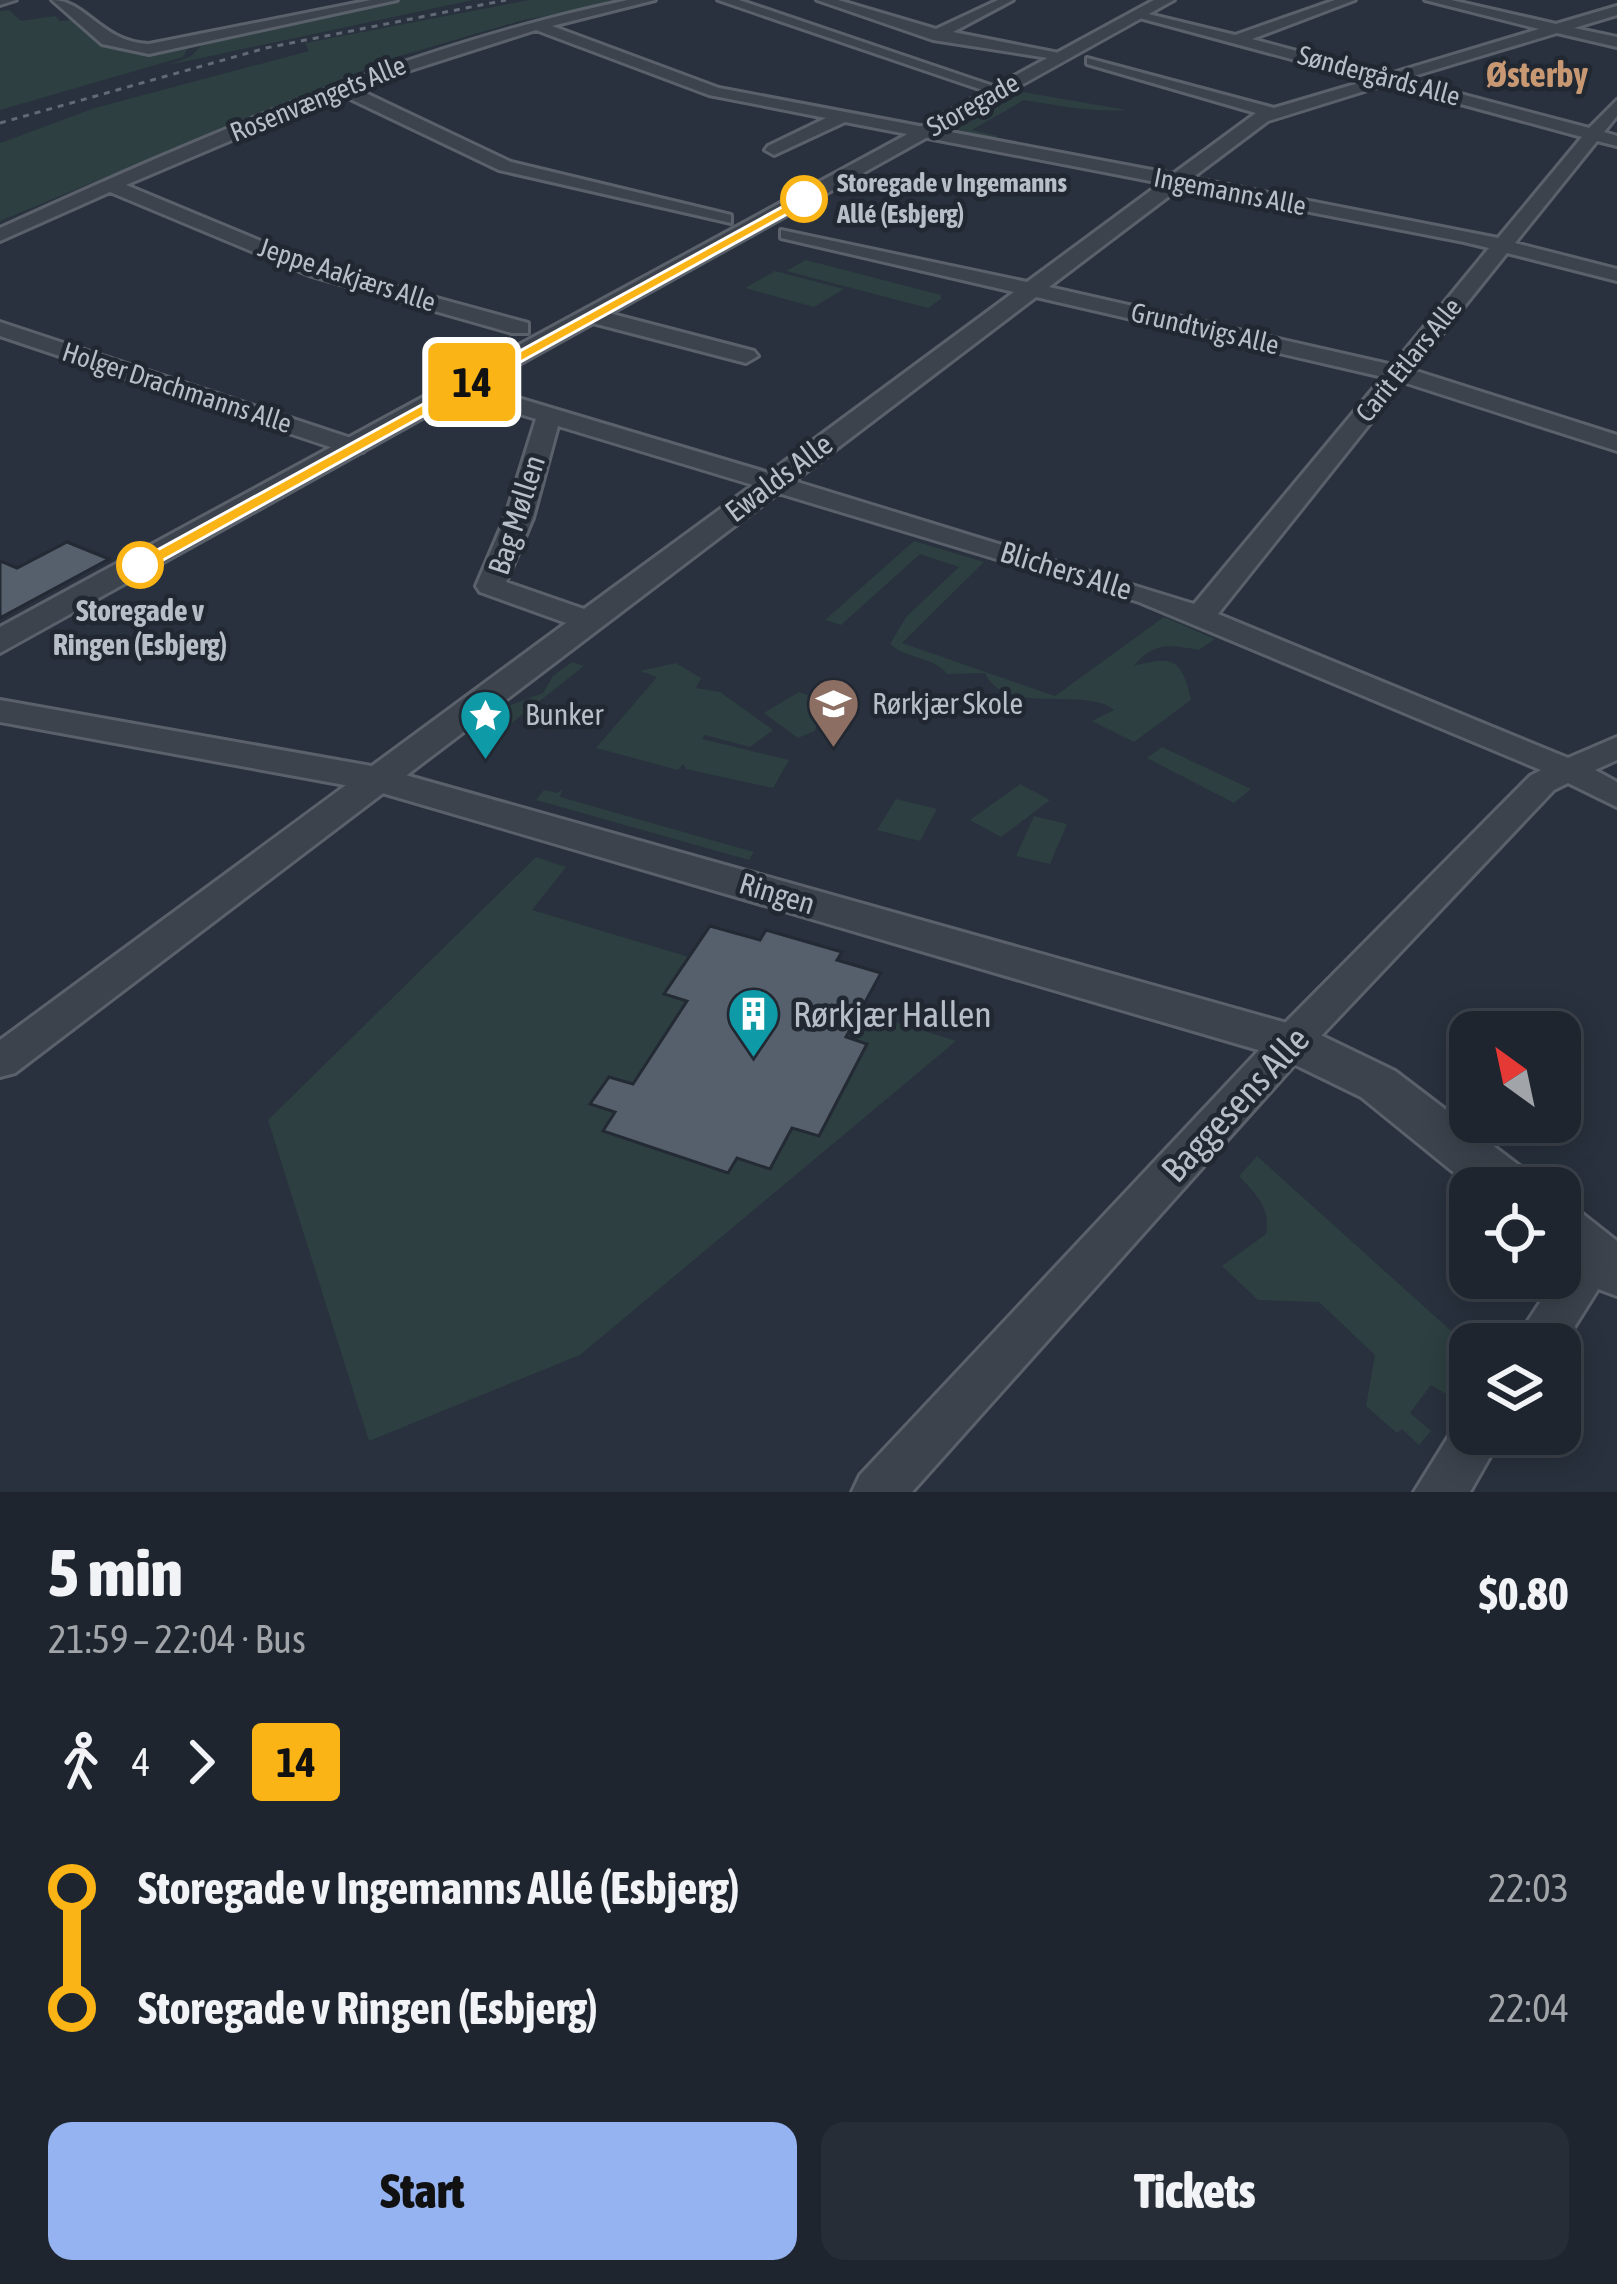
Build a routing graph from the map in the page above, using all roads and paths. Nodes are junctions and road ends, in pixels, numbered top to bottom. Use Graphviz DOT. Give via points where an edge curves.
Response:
graph roads {
  1 [pos="59,0"];
  2 [pos="303,0"];
  3 [pos="390,0"];
  4 [pos="648,0"];
  5 [pos="725,0"];
  6 [pos="824,0"];
  7 [pos="1005,0"];
  8 [pos="1166,0"];
  9 [pos="1348,0"];
  10 [pos="1432,0"];
  11 [pos="1617,10"];
  12 [pos="327,14"];
  13 [pos="1141,14"];
  14 [pos="534,24"];
  15 [pos="1554,28"];
  16 [pos="938,34"];
  17 [pos="1240,38"];
  18 [pos="1617,42"];
  19 [pos="879,51"];
  20 [pos="1061,55"];
  21 [pos="1092,61"];
  22 [pos="1386,78"];
  23 [pos="340,87"];
  24 [pos="1000,91"];
  25 [pos="1617,105"];
  26 [pos="1270,112"];
  27 [pos="842,117"];
  28 [pos="923,133"];
  29 [pos="1591,133"];
  30 [pos="1617,140"];
  31 [pos="774,151"];
  32 [pos="1175,181"];
  33 [pos="110,185"];
  34 [pos="724,218"];
  35 [pos="788,233"];
  36 [pos="0,235"];
  37 [pos="1503,245"];
  38 [pos="1617,275"];
  39 [pos="1031,290"];
  40 [pos="592,316"];
  41 [pos="520,328"];
  42 [pos="0,329"];
  43 [pos="746,356"];
  44 [pos="1398,373"];
  45 [pos="496,399"];
  46 [pos="549,415"];
  47 [pos="1617,443"];
  48 [pos="354,447"];
  49 [pos="773,482"];
  50 [pos="1201,615"];
  51 [pos="589,621"];
  52 [pos="0,642"];
  53 [pos="0,711"];
  54 [pos="1617,747"];
  55 [pos="1569,770"];
  56 [pos="377,779"];
  57 [pos="1617,796"];
  58 [pos="1291,1042"];
  59 [pos="0,1062"];
  60 [pos="1483,1167"];
  61 [pos="1591,1252"];
  62 [pos="1549,1323"];
  63 [pos="1464,1455"];
  64 [pos="878,1492"];
  65 [pos="1440,1492"];
  1 -- 12 [label="street" via="110,45 139,51"];
  2 -- 12 [label="street"];
  3 -- 12 [label="street"];
  4 -- 14 [label="street, Rosenvængets Alle"];
  5 -- 19 [label="street"];
  6 -- 16 [label="street"];
  7 -- 16 [label="street"];
  8 -- 13 [label="street, Storegade"];
  9 -- 17 [label="street"];
  10 -- 15 [label="street"];
  11 -- 15 [label="street, Ewalds Alle"];
  13 -- 17 [label="street, Søndergårds Alle"];
  13 -- 20 [label="street, Storegade"];
  14 -- 23 [label="street, Rosenvængets Alle"];
  14 -- 27 [label="street, Ingemanns Alle" via="705,90"];
  15 -- 18 [label="street"];
  15 -- 22 [label="street, Ewalds Alle"];
  16 -- 19 [label="street"];
  16 -- 20 [label="street"];
  17 -- 22 [label="street, Søndergårds Alle"];
  19 -- 24 [label="street"];
  20 -- 24 [label="street, Storegade"];
  21 -- 26 [label="street"];
  22 -- 26 [label="street, Ewalds Alle"];
  22 -- 29 [label="street, Søndergårds Alle"];
  23 -- 33 [label="street, Rosenvængets Alle"];
  23 -- 34 [label="street" via="528,173"];
  24 -- 28 [label="street, Storegade"];
  25 -- 29 [label="street, Carit Etlars Alle"];
  26 -- 32 [label="street, Ewalds Alle"];
  27 -- 28 [label="street, Ingemanns Alle"];
  27 -- 31 [label="street"];
  28 -- 32 [label="street, Ingemanns Alle"];
  28 -- 40 [label="street, Storegade"];
  29 -- 30 [label="street, Søndergårds Alle"];
  29 -- 37 [label="street, Carit Etlars Alle"];
  32 -- 37 [label="street, Ingemanns Alle"];
  32 -- 39 [label="street, Ewalds Alle"];
  33 -- 36 [label="street, Rosenvængets Alle"];
  33 -- 41 [label="street, Jeppe Aakjærs Alle" via="316,271"];
  35 -- 39 [label="street, Grundtvigs Alle"];
  37 -- 38 [label="street, Ingemanns Alle"];
  37 -- 44 [label="street, Carit Etlars Alle"];
  39 -- 44 [label="street, Grundtvigs Alle"];
  39 -- 49 [label="street, Ewalds Alle"];
  40 -- 43 [label="street"];
  40 -- 48 [label="street, Storegade"];
  42 -- 48 [label="street, Holger Drachmanns Alle"];
  44 -- 47 [label="street, Grundtvigs Alle"];
  44 -- 50 [label="street, Carit Etlars Alle"];
  45 -- 46 [label="street, Blichers Alle"];
  46 -- 49 [label="street, Blichers Alle"];
  46 -- 51 [label="street, Bag Møllen" via="490,586"];
  48 -- 52 [label="street, Storegade"];
  49 -- 50 [label="street, Blichers Alle"];
  49 -- 51 [label="street, Ewalds Alle"];
  50 -- 55 [label="street, Blichers Alle"];
  51 -- 56 [label="street, Ewalds Alle"];
  53 -- 56 [label="street, Ringen"];
  54 -- 55 [label="street, Baggesens Alle"];
  55 -- 57 [label="street, Blichers Alle"];
  55 -- 58 [label="street, Baggesens Alle" via="1542,783"];
  56 -- 58 [label="street, Ringen"];
  56 -- 59 [label="street, Ewalds Alle"];
  58 -- 60 [label="street, Ringen" via="1378,1084"];
  58 -- 64 [label="street, Baggesens Alle"];
  61 -- 62 [label="street"];
  63 -- 65 [label="street"];
}
